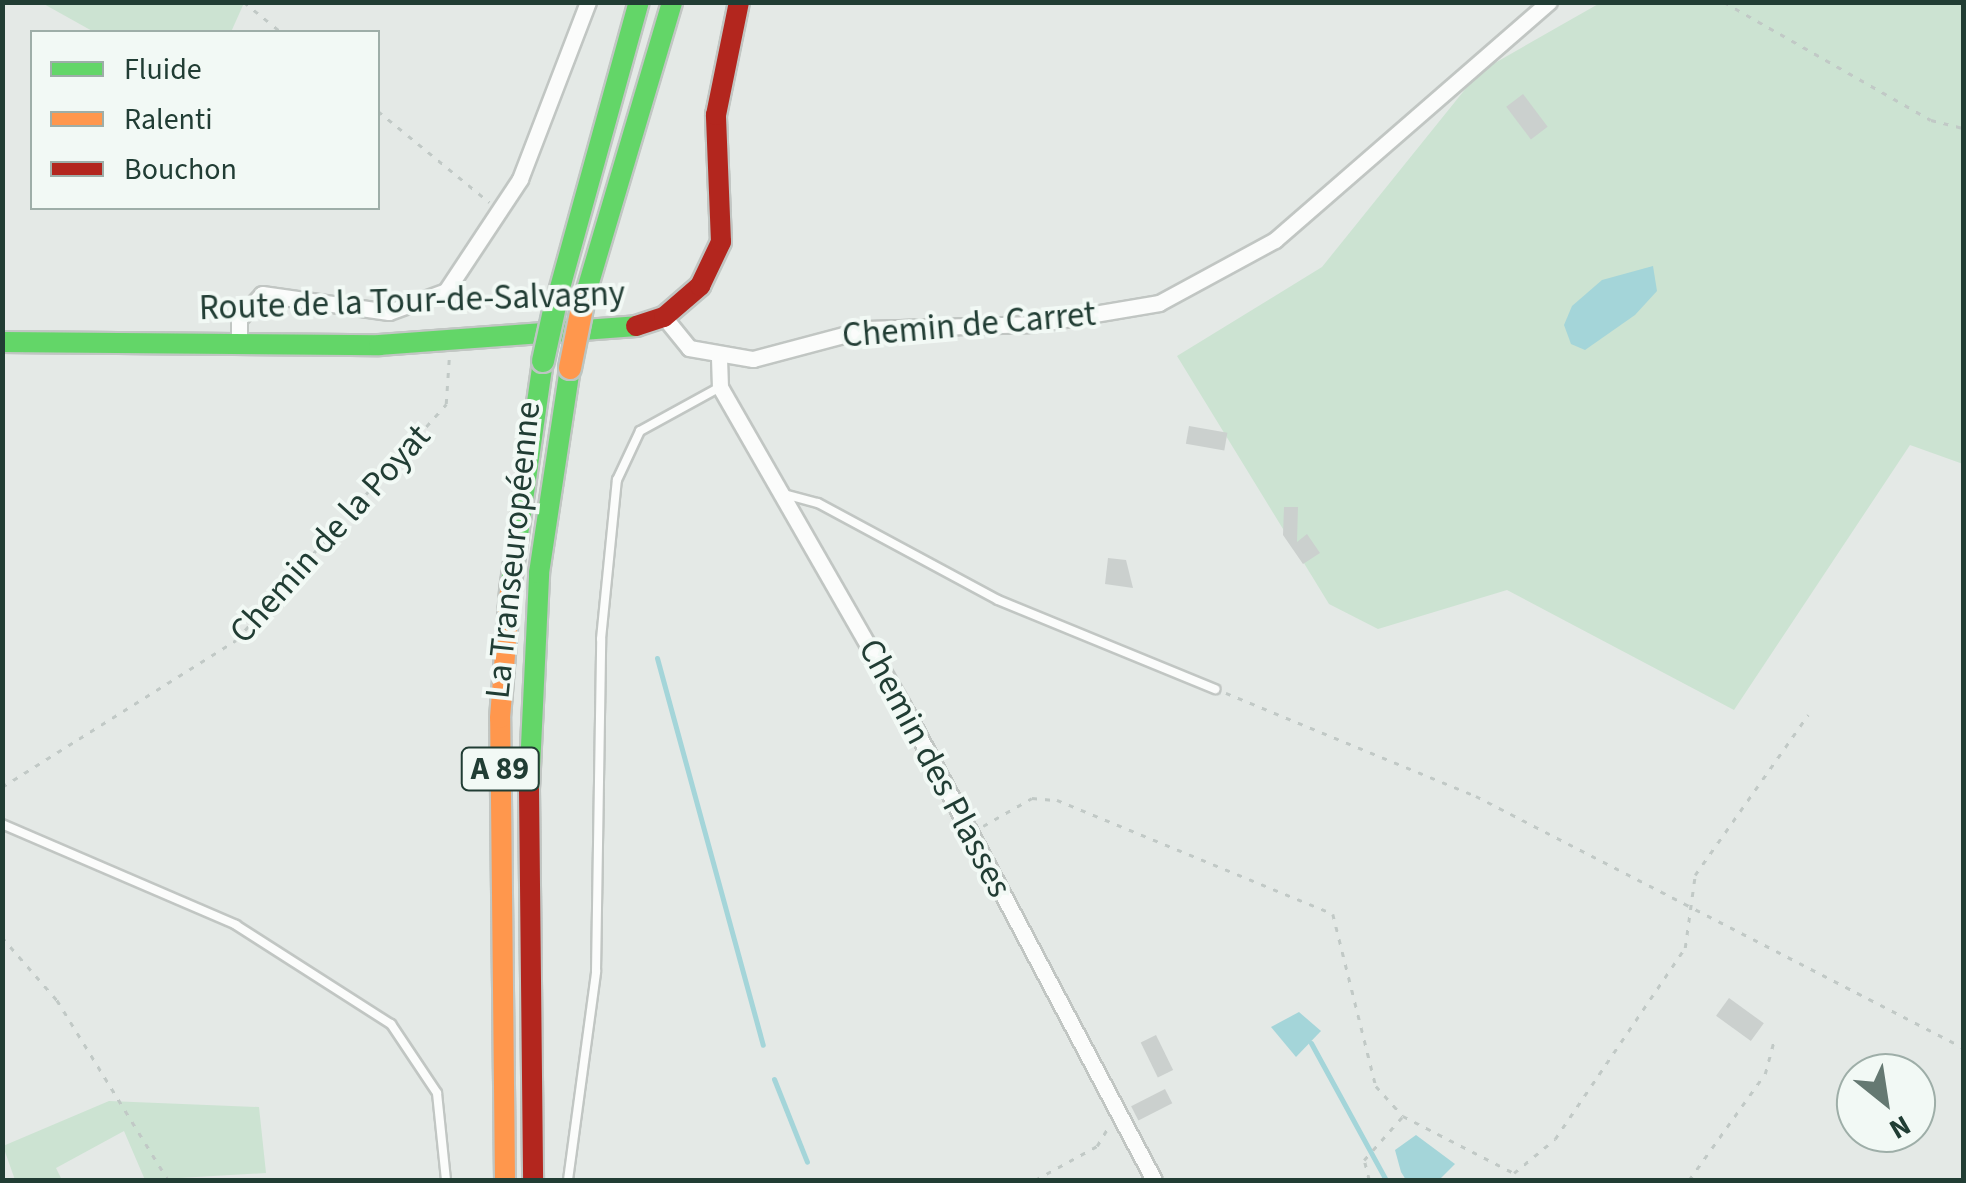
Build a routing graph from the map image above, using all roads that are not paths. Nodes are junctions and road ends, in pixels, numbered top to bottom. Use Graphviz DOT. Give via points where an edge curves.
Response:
graph roads {
  1 [pos="588,2"];
  2 [pos="639,2"];
  3 [pos="672,2"];
  4 [pos="739,2"];
  5 [pos="1549,2"];
  6 [pos="664,317"];
  7 [pos="2,342"];
  8 [pos="239,346"];
  9 [pos="718,358"];
  10 [pos="720,387"];
  11 [pos="784,494"];
  12 [pos="1216,689"];
  13 [pos="2,824"];
  14 [pos="446,1180"];
  15 [pos="505,1180"];
  16 [pos="533,1180"];
  17 [pos="568,1180"];
  18 [pos="1154,1180"];
  1 -- 8 [label="street" via="502,214 436,299 364,311 262,294 239,319"];
  2 -- 15 [label="main road, La Transeuropéenne / A 89, bridge" via="555,306 515,520 500,718"];
  3 -- 16 [label="main road, La Transeuropéenne / A 89, bridge" via="582,303 539,574 528,745"];
  4 -- 6 [label="main road, Route de la Tour-de-Salvagny" via="716,115 722,242 700,286"];
  5 -- 9 [label="street, Chemin de Carret" via="1275,240 1158,303 1035,324 866,328 753,360"];
  6 -- 8 [label="main road, Route de la Tour-de-Salvagny" via="611,333"];
  6 -- 9 [label="street" via="690,348"];
  7 -- 8 [label="main road, Route de la Tour-de-Salvagny"];
  9 -- 10 [label="street, Chemin des Plasses"];
  10 -- 11 [label="street, Chemin des Plasses"];
  10 -- 17 [label="lane" via="640,431 617,480 600,639 596,972"];
  11 -- 12 [label="lane" via="818,502 998,600"];
  11 -- 18 [label="street, Chemin des Plasses"];
  13 -- 14 [label="lane" via="236,925 391,1024 437,1093"];
}
